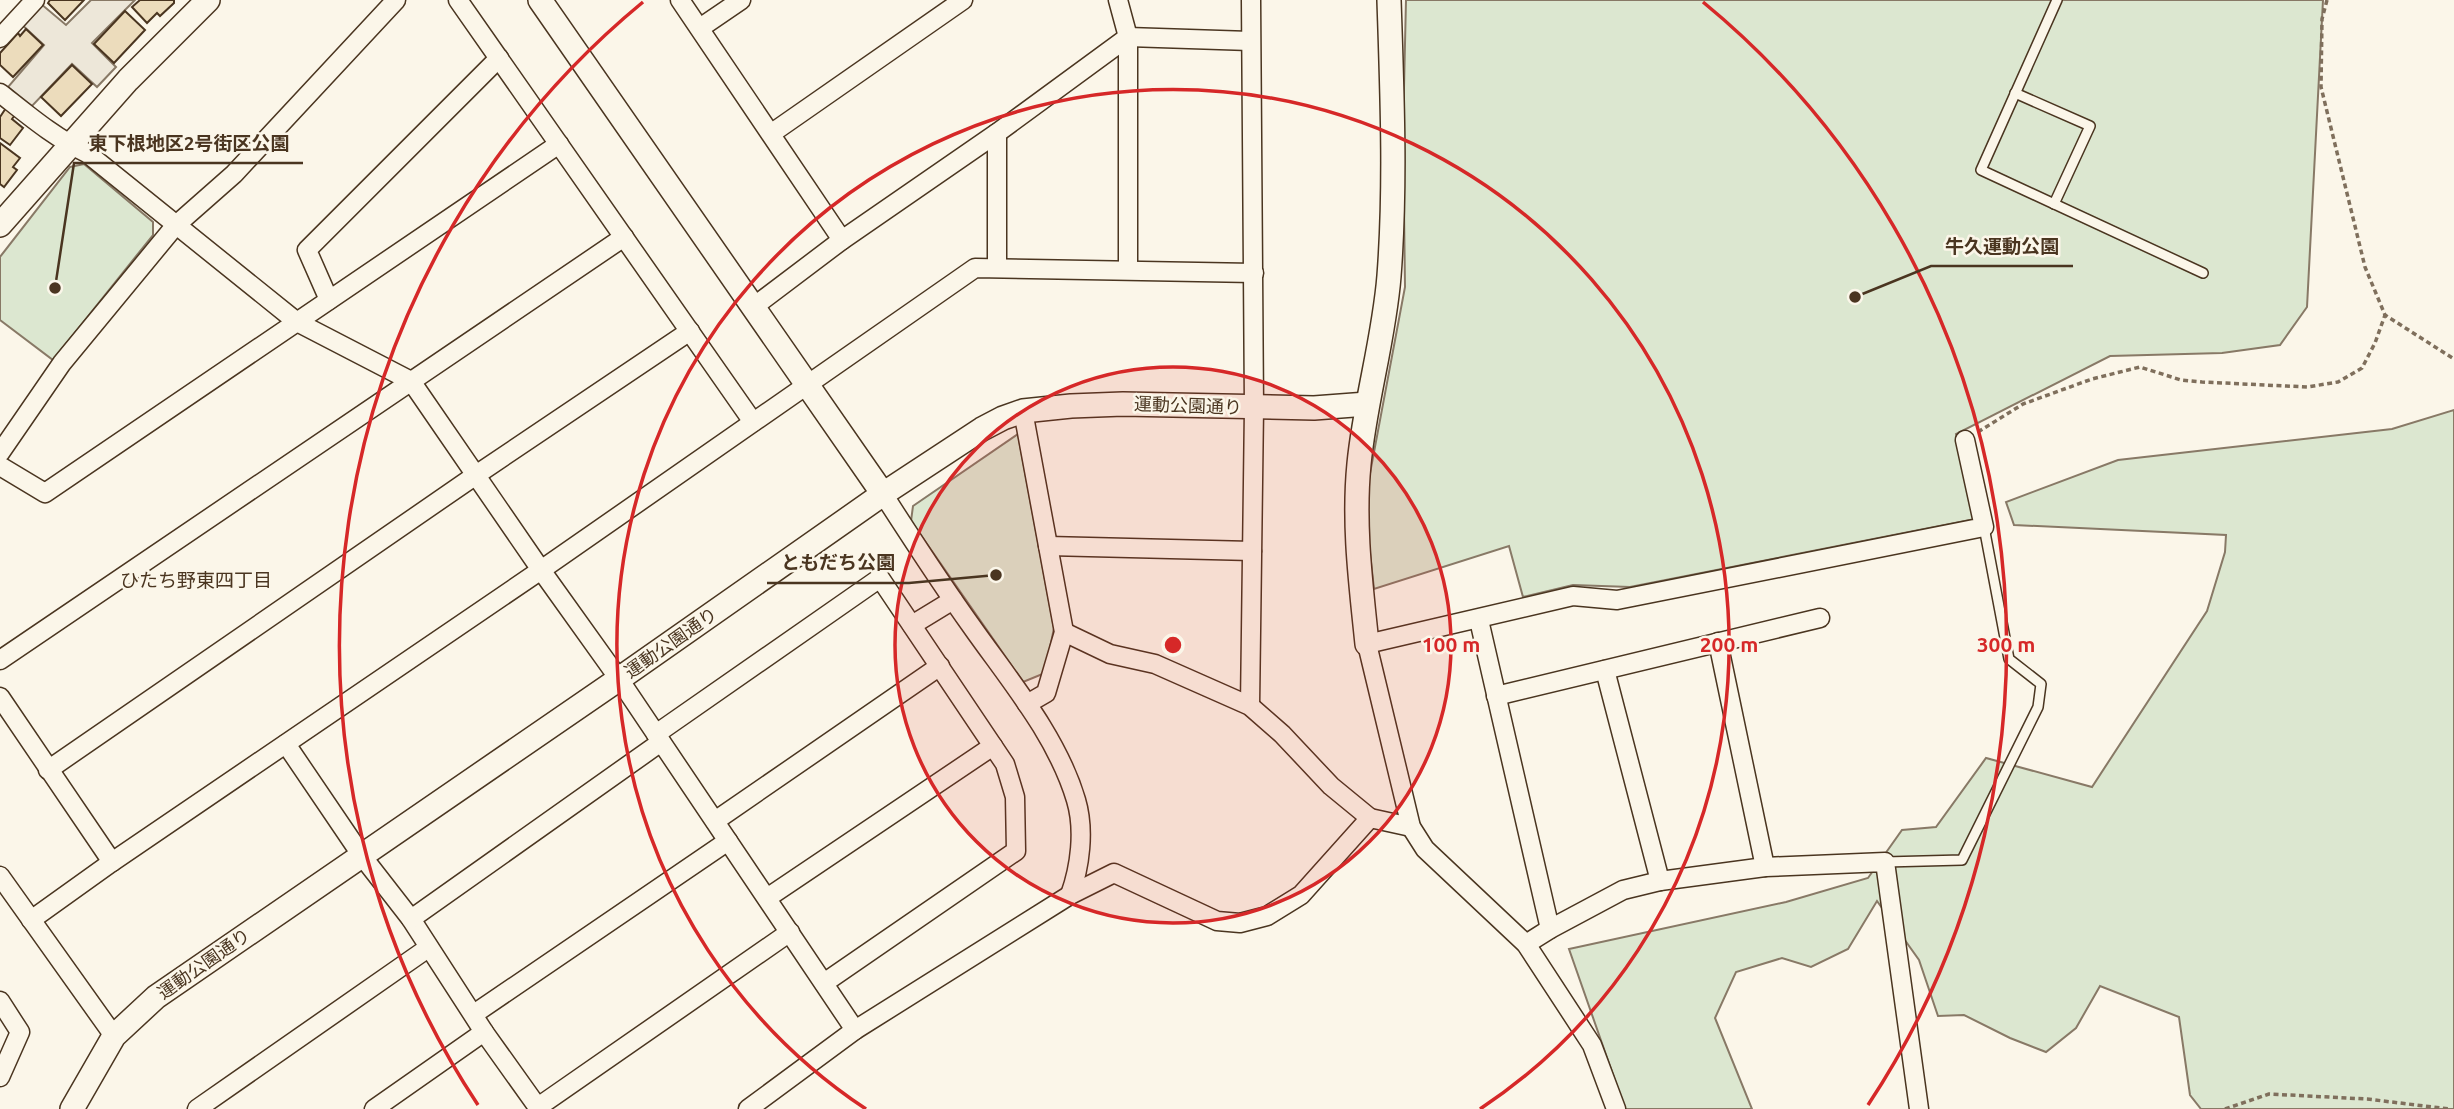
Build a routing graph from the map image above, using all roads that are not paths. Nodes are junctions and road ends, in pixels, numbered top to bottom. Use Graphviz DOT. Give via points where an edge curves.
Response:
graph roads {
  1 [pos="35,0"];
  2 [pos="208,0"];
  3 [pos="396,0"];
  4 [pos="458,0"];
  5 [pos="540,0"];
  6 [pos="680,0"];
  7 [pos="741,0"];
  8 [pos="963,0"];
  9 [pos="1118,0"];
  10 [pos="1251,0"];
  11 [pos="1389,0"];
  12 [pos="2057,0"];
  13 [pos="700,28"];
  14 [pos="1128,37"];
  15 [pos="0,38"];
  16 [pos="1250,41"];
  17 [pos="499,58"];
  18 [pos="0,93"];
  19 [pos="2015,93"];
  20 [pos="772,133"];
  21 [pos="997,133"];
  22 [pos="559,144"];
  23 [pos="70,145"];
  24 [pos="2054,204"];
  25 [pos="0,225"];
  26 [pos="176,226"];
  27 [pos="624,237"];
  28 [pos="842,240"];
  29 [pos="998,267"];
  30 [pos="1128,271"];
  31 [pos="1254,273"];
  32 [pos="2203,273"];
  33 [pos="329,300"];
  34 [pos="752,308"];
  35 [pos="297,322"];
  36 [pos="690,331"];
  37 [pos="411,381"];
  38 [pos="806,386"];
  39 [pos="1367,404"];
  40 [pos="1254,408"];
  41 [pos="1023,411"];
  42 [pos="753,422"];
  43 [pos="1965,440"];
  44 [pos="0,453"];
  45 [pos="0,466"];
  46 [pos="476,475"];
  47 [pos="883,495"];
  48 [pos="1984,527"];
  49 [pos="1048,546"];
  50 [pos="1252,551"];
  51 [pos="541,570"];
  52 [pos="953,600"];
  53 [pos="1820,618"];
  54 [pos="1479,620"];
  55 [pos="912,625"];
  56 [pos="1064,632"];
  57 [pos="1718,642"];
  58 [pos="1367,644"];
  59 [pos="0,660"];
  60 [pos="940,666"];
  61 [pos="1605,670"];
  62 [pos="620,679"];
  63 [pos="1496,696"];
  64 [pos="0,697"];
  65 [pos="1027,704"];
  66 [pos="1250,706"];
  67 [pos="659,738"];
  68 [pos="286,744"];
  69 [pos="993,747"];
  70 [pos="48,769"];
  71 [pos="1370,818"];
  72 [pos="715,821"];
  73 [pos="1411,827"];
  74 [pos="728,841"];
  75 [pos="362,856"];
  76 [pos="111,862"];
  77 [pos="1885,862"];
  78 [pos="1765,867"];
  79 [pos="0,876"];
  80 [pos="1660,881"];
  81 [pos="1070,895"];
  82 [pos="767,898"];
  83 [pos="411,919"];
  84 [pos="31,920"];
  85 [pos="1550,929"];
  86 [pos="790,932"];
  87 [pos="1526,944"];
  88 [pos="428,948"];
  89 [pos="824,983"];
  90 [pos="0,1001"];
  91 [pos="474,1014"];
  92 [pos="855,1030"];
  93 [pos="484,1032"];
  94 [pos="114,1036"];
  95 [pos="0,1077"];
  96 [pos="539,1108"];
  97 [pos="72,1109"];
  98 [pos="197,1109"];
  99 [pos="374,1109"];
  100 [pos="748,1109"];
  101 [pos="1616,1109"];
  102 [pos="1919,1109"];
  1 -- 15 [label="street"];
  2 -- 23 [label="street"];
  3 -- 26 [label="street" via="234,174"];
  4 -- 17 [label="street"];
  5 -- 34 [label="street"];
  6 -- 13 [label="street"];
  7 -- 13 [label="street"];
  8 -- 20 [label="street"];
  9 -- 14 [label="street"];
  10 -- 16 [label="street"];
  11 -- 39 [label="street" via="1392,234 1385,310"];
  12 -- 19 [label="lane"];
  13 -- 20 [label="street"];
  14 -- 16 [label="street"];
  14 -- 21 [label="street"];
  14 -- 30 [label="street"];
  16 -- 31 [label="street"];
  17 -- 22 [label="street"];
  17 -- 33 [label="street" via="307,250"];
  18 -- 23 [label="street"];
  19 -- 24 [label="lane" via="1981,170"];
  19 -- 24 [label="lane" via="2090,126"];
  20 -- 28 [label="street"];
  21 -- 28 [label="street"];
  21 -- 29 [label="street"];
  22 -- 27 [label="street"];
  22 -- 33 [label="street"];
  23 -- 25 [label="street"];
  23 -- 26 [label="street" via="87,153"];
  24 -- 32 [label="lane"];
  26 -- 35 [label="street"];
  26 -- 44 [label="street" via="62,363"];
  27 -- 36 [label="street"];
  27 -- 37 [label="street"];
  28 -- 34 [label="street"];
  29 -- 30 [label="street"];
  29 -- 38 [label="street" via="975,268"];
  30 -- 31 [label="street"];
  31 -- 40 [label="street"];
  33 -- 35 [label="street"];
  34 -- 38 [label="street"];
  35 -- 37 [label="street"];
  35 -- 45 [label="street" via="45,493"];
  36 -- 42 [label="street"];
  36 -- 46 [label="street"];
  37 -- 46 [label="street"];
  37 -- 59 [label="street"];
  38 -- 42 [label="street"];
  38 -- 47 [label="street"];
  39 -- 40 [label="street, 運動公園通り"];
  39 -- 58 [label="street" via="1356,524"];
  40 -- 41 [label="street, 運動公園通り" via="1123,404"];
  40 -- 50 [label="street"];
  41 -- 47 [label="street, 運動公園通り" via="982,429"];
  41 -- 49 [label="street"];
  42 -- 51 [label="street"];
  43 -- 48 [label="street"];
  46 -- 51 [label="street"];
  46 -- 70 [label="street"];
  47 -- 52 [label="street"];
  47 -- 62 [label="street, 運動公園通り"];
  48 -- 54 [label="street" via="1617,600 1573,596"];
  48 -- 77 [label="lane" via="2009,659 2040,684 2038,707 1962,860"];
  49 -- 50 [label="street"];
  49 -- 56 [label="street"];
  50 -- 66 [label="street"];
  51 -- 62 [label="street"];
  51 -- 68 [label="street"];
  52 -- 55 [label="street"];
  52 -- 65 [label="street"];
  53 -- 57 [label="street"];
  54 -- 58 [label="street"];
  54 -- 63 [label="street"];
  55 -- 60 [label="street"];
  55 -- 67 [label="street" via="880,578"];
  56 -- 65 [label="street" via="1046,693"];
  56 -- 66 [label="street" via="1110,654 1155,664"];
  57 -- 61 [label="street"];
  57 -- 78 [label="street"];
  58 -- 73 [label="street"];
  60 -- 69 [label="street"];
  60 -- 72 [label="street"];
  61 -- 63 [label="street"];
  61 -- 80 [label="street"];
  62 -- 67 [label="street"];
  62 -- 75 [label="street, 運動公園通り"];
  63 -- 85 [label="street"];
  64 -- 70 [label="street"];
  65 -- 81 [label="street" via="1056,752 1076,802 1079,851"];
  66 -- 71 [label="street"];
  67 -- 72 [label="street"];
  67 -- 83 [label="street"];
  68 -- 75 [label="street"];
  68 -- 76 [label="street"];
  69 -- 82 [label="street"];
  69 -- 89 [label="street" via="1005,764 1015,797 1016,851"];
  70 -- 76 [label="street"];
  71 -- 73 [label="street"];
  71 -- 81 [label="street" via="1301,895 1267,916 1240,923 1217,921 1114,873"];
  72 -- 74 [label="street"];
  73 -- 87 [label="street" via="1425,849"];
  74 -- 82 [label="street"];
  74 -- 91 [label="street"];
  75 -- 83 [label="street"];
  75 -- 94 [label="street, 運動公園通り" via="156,997"];
  76 -- 84 [label="street"];
  77 -- 78 [label="street"];
  77 -- 102 [label="street"];
  78 -- 80 [label="street"];
  79 -- 84 [label="street"];
  80 -- 85 [label="street" via="1623,890"];
  81 -- 92 [label="street"];
  82 -- 86 [label="street"];
  83 -- 88 [label="street"];
  84 -- 94 [label="street"];
  85 -- 87 [label="street"];
  86 -- 89 [label="street"];
  86 -- 96 [label="street"];
  87 -- 101 [label="street" via="1592,1045"];
  88 -- 91 [label="street"];
  88 -- 98 [label="street"];
  89 -- 92 [label="street"];
  90 -- 95 [label="street" via="20,1032"];
  91 -- 93 [label="street"];
  92 -- 100 [label="street"];
  93 -- 96 [label="street"];
  93 -- 99 [label="street"];
  94 -- 97 [label="street, 運動公園通り"];
}
